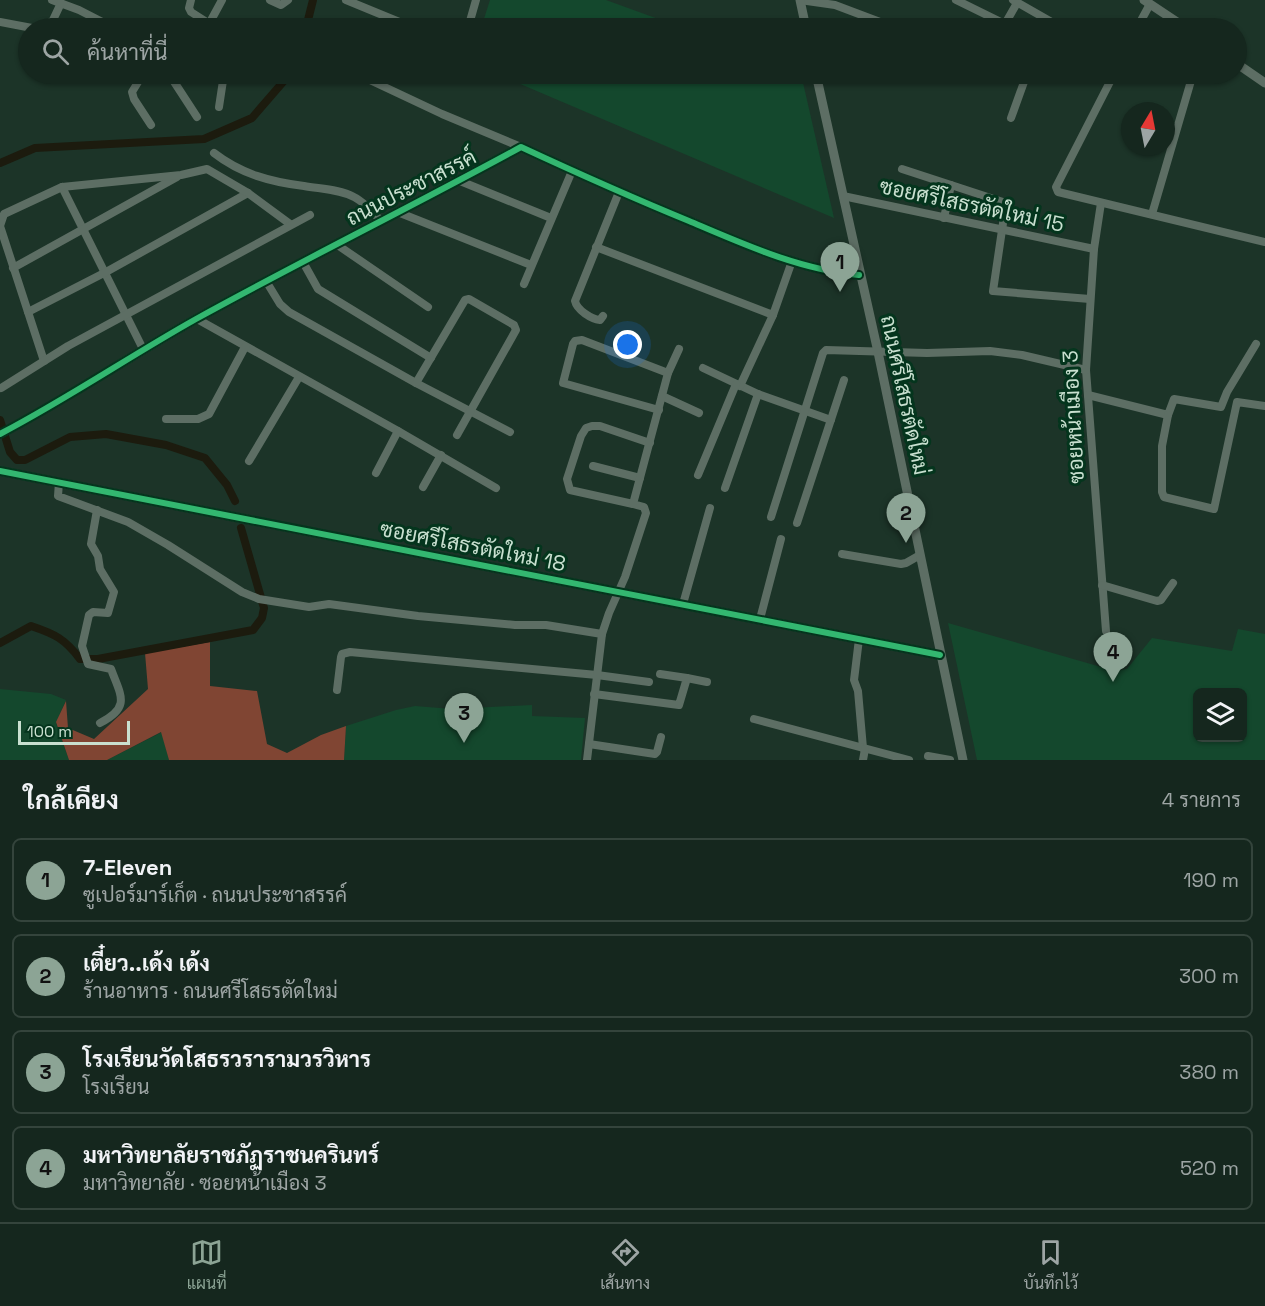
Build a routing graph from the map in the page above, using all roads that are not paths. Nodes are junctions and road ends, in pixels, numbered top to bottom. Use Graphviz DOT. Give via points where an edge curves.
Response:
graph roads {
  1 [pos="191,0"];
  2 [pos="222,0"];
  3 [pos="270,0"];
  4 [pos="288,0"];
  5 [pos="346,0"];
  6 [pos="476,0"];
  7 [pos="800,0"];
  8 [pos="956,0"];
  9 [pos="56,1"];
  10 [pos="1015,1"];
  11 [pos="1147,2"];
  12 [pos="53,18"];
  13 [pos="93,18"];
  14 [pos="200,18"];
  15 [pos="215,18"];
  16 [pos="390,18"];
  17 [pos="471,18"];
  18 [pos="804,18"];
  19 [pos="869,18"];
  20 [pos="993,18"];
  21 [pos="1008,18"];
  22 [pos="1045,18"];
  23 [pos="1141,18"];
  24 [pos="1171,18"];
  25 [pos="0,22"];
  26 [pos="18,25"];
  27 [pos="1247,71"];
  28 [pos="1265,83"];
  29 [pos="136,84"];
  30 [pos="176,84"];
  31 [pos="222,84"];
  32 [pos="378,84"];
  33 [pos="818,84"];
  34 [pos="1023,84"];
  35 [pos="1109,84"];
  36 [pos="1190,84"];
  37 [pos="219,107"];
  38 [pos="197,117"];
  39 [pos="1011,118"];
  40 [pos="152,125"];
  41 [pos="521,147"];
  42 [pos="214,153"];
  43 [pos="902,169"];
  44 [pos="572,171"];
  45 [pos="181,175"];
  46 [pos="460,181"];
  47 [pos="951,184"];
  48 [pos="62,187"];
  49 [pos="619,192"];
  50 [pos="248,193"];
  51 [pos="843,196"];
  52 [pos="1101,203"];
  53 [pos="400,213"];
  54 [pos="1152,214"];
  55 [pos="310,215"];
  56 [pos="551,218"];
  57 [pos="944,218"];
  58 [pos="381,221"];
  59 [pos="290,224"];
  60 [pos="84,230"];
  61 [pos="1002,230"];
  62 [pos="1265,242"];
  63 [pos="336,244"];
  64 [pos="596,247"];
  65 [pos="1094,249"];
  66 [pos="792,261"];
  67 [pos="303,262"];
  68 [pos="531,265"];
  69 [pos="13,268"];
  70 [pos="106,272"];
  71 [pos="859,275"];
  72 [pos="266,281"];
  73 [pos="524,284"];
  74 [pos="1090,299"];
  75 [pos="428,307"];
  76 [pos="28,312"];
  77 [pos="127,314"];
  78 [pos="773,315"];
  79 [pos="603,316"];
  80 [pos="197,319"];
  81 [pos="1256,344"];
  82 [pos="245,347"];
  83 [pos="143,349"];
  84 [pos="679,350"];
  85 [pos="878,352"];
  86 [pos="431,358"];
  87 [pos="44,361"];
  88 [pos="703,368"];
  89 [pos="1086,370"];
  90 [pos="669,373"];
  91 [pos="299,377"];
  92 [pos="844,381"];
  93 [pos="416,383"];
  94 [pos="738,385"];
  95 [pos="2,388"];
  96 [pos="758,394"];
  97 [pos="1088,395"];
  98 [pos="662,396"];
  99 [pos="1224,400"];
  100 [pos="1238,402"];
  101 [pos="1265,406"];
  102 [pos="659,410"];
  103 [pos="471,411"];
  104 [pos="805,411"];
  105 [pos="699,413"];
  106 [pos="1168,415"];
  107 [pos="166,419"];
  108 [pos="831,420"];
  109 [pos="398,431"];
  110 [pos="510,432"];
  111 [pos="0,434"];
  112 [pos="457,435"];
  113 [pos="650,443"];
  114 [pos="441,456"];
  115 [pos="249,461"];
  116 [pos="593,466"];
  117 [pos="0,471"];
  118 [pos="376,473"];
  119 [pos="698,475"];
  120 [pos="640,478"];
  121 [pos="59,482"];
  122 [pos="423,487"];
  123 [pos="496,488"];
  124 [pos="725,488"];
  125 [pos="633,504"];
  126 [pos="711,508"];
  127 [pos="97,510"];
  128 [pos="771,517"];
  129 [pos="797,523"];
  130 [pos="781,539"];
  131 [pos="842,554"];
  132 [pos="920,555"];
  133 [pos="1173,583"];
  134 [pos="1102,585"];
  135 [pos="619,591"];
  136 [pos="683,604"];
  137 [pos="760,619"];
  138 [pos="1106,631"];
  139 [pos="602,634"];
  140 [pos="859,639"];
  141 [pos="940,655"];
  142 [pos="660,674"];
  143 [pos="597,675"];
  144 [pos="687,678"];
  145 [pos="649,682"];
  146 [pos="707,682"];
  147 [pos="338,690"];
  148 [pos="594,694"];
  149 [pos="754,719"];
  150 [pos="100,723"];
  151 [pos="661,737"];
  152 [pos="589,744"];
  153 [pos="864,748"];
  154 [pos="928,756"];
  155 [pos="587,760"];
  156 [pos="863,760"];
  157 [pos="909,760"];
  158 [pos="950,760"];
  159 [pos="963,760"];
  1 -- 14 [label="street" via="189,8"];
  2 -- 15 [label="street"];
  3 -- 4 [label="street" via="281,5"];
  5 -- 16 [label="street"];
  6 -- 17 [label="street"];
  7 -- 18 [label="street"];
  7 -- 19 [label="street" via="835,5"];
  8 -- 20 [label="street"];
  9 -- 12 [label="street"];
  9 -- 13 [label="street"];
  10 -- 21 [label="street"];
  10 -- 22 [label="street"];
  11 -- 23 [label="street"];
  11 -- 24 [label="street"];
  25 -- 26 [label="street"];
  27 -- 28 [label="street"];
  29 -- 40 [label="street" via="134,99"];
  30 -- 38 [label="street"];
  31 -- 37 [label="street"];
  32 -- 41 [label="street"];
  33 -- 51 [label="street, ถนนศรีโสธรตัดใหม่"];
  34 -- 39 [label="street"];
  35 -- 52 [label="street" via="1056,187 1058,192"];
  36 -- 54 [label="street"];
  41 -- 44 [label="street"];
  41 -- 46 [label="street, ถนนประชาสรรค์"];
  42 -- 58 [label="street" via="228,164 261,178 352,196"];
  43 -- 47 [label="street"];
  44 -- 49 [label="street"];
  44 -- 56 [label="street"];
  45 -- 48 [label="street"];
  45 -- 50 [label="street" via="207,169"];
  45 -- 60 [label="street"];
  46 -- 53 [label="street, ถนนประชาสรรค์"];
  46 -- 56 [label="street"];
  47 -- 57 [label="street"];
  47 -- 61 [label="street" via="1006,203"];
  48 -- 60 [label="street"];
  48 -- 69 [label="street" via="4,214 0,226"];
  49 -- 64 [label="street"];
  49 -- 66 [label="street"];
  50 -- 59 [label="street"];
  50 -- 70 [label="street"];
  51 -- 57 [label="street, ซอยศรีโสธรตัดใหม่ 15"];
  51 -- 71 [label="street, ถนนศรีโสธรตัดใหม่"];
  52 -- 54 [label="street"];
  52 -- 65 [label="street, ซอยหน้าเมือง 3"];
  53 -- 58 [label="street, ถนนประชาสรรค์"];
  53 -- 68 [label="street"];
  54 -- 62 [label="street"];
  55 -- 59 [label="street"];
  56 -- 68 [label="street"];
  57 -- 61 [label="street, ซอยศรีโสธรตัดใหม่ 15"];
  58 -- 63 [label="street, ถนนประชาสรรค์"];
  59 -- 77 [label="street"];
  60 -- 69 [label="street"];
  60 -- 70 [label="street"];
  61 -- 65 [label="street, ซอยศรีโสธรตัดใหม่ 15"];
  61 -- 74 [label="street" via="993,291"];
  63 -- 67 [label="street, ถนนประชาสรรค์"];
  63 -- 75 [label="street"];
  64 -- 78 [label="street"];
  64 -- 79 [label="street" via="575,301 577,308 595,319"];
  65 -- 74 [label="street, ซอยหน้าเมือง 3"];
  66 -- 71 [label="street"];
  66 -- 78 [label="street"];
  67 -- 72 [label="street, ถนนประชาสรรค์"];
  67 -- 86 [label="street" via="318,289"];
  68 -- 73 [label="street"];
  69 -- 76 [label="street"];
  70 -- 76 [label="street"];
  70 -- 77 [label="street"];
  71 -- 85 [label="street, ถนนศรีโสธรตัดใหม่"];
  72 -- 80 [label="street, ถนนประชาสรรค์"];
  72 -- 93 [label="street" via="289,312"];
  74 -- 89 [label="street, ซอยหน้าเมือง 3"];
  76 -- 87 [label="street"];
  77 -- 83 [label="street"];
  77 -- 87 [label="street"];
  78 -- 94 [label="street"];
  80 -- 82 [label="street"];
  80 -- 83 [label="street, ถนนประชาสรรค์"];
  81 -- 99 [label="street"];
  82 -- 91 [label="street"];
  82 -- 107 [label="street" via="208,414 198,419"];
  83 -- 111 [label="street, ถนนประชาสรรค์"];
  84 -- 90 [label="street"];
  85 -- 89 [label="street" via="990,351"];
  85 -- 104 [label="street" via="826,350"];
  85 -- 132 [label="street, ถนนศรีโสธรตัดใหม่"];
  86 -- 93 [label="street"];
  86 -- 103 [label="street" via="465,300 514,325 516,330"];
  87 -- 95 [label="street"];
  88 -- 94 [label="street"];
  89 -- 97 [label="street, ซอยหน้าเมือง 3"];
  90 -- 98 [label="street"];
  90 -- 102 [label="street" via="582,340 573,344 564,383"];
  91 -- 109 [label="street"];
  91 -- 115 [label="street"];
  92 -- 108 [label="street"];
  93 -- 103 [label="street"];
  94 -- 96 [label="street"];
  94 -- 119 [label="street"];
  96 -- 104 [label="street"];
  96 -- 124 [label="street"];
  97 -- 106 [label="street"];
  97 -- 134 [label="street, ซอยหน้าเมือง 3"];
  98 -- 102 [label="street"];
  98 -- 105 [label="street"];
  99 -- 100 [label="street"];
  99 -- 106 [label="street" via="1220,407 1174,399"];
  100 -- 101 [label="street"];
  100 -- 106 [label="street" via="1214,508 1168,498 1162,492 1162,446"];
  102 -- 113 [label="street"];
  103 -- 110 [label="street"];
  103 -- 112 [label="street"];
  104 -- 108 [label="street"];
  104 -- 128 [label="street"];
  108 -- 129 [label="street"];
  109 -- 114 [label="street"];
  109 -- 118 [label="street"];
  113 -- 120 [label="street"];
  113 -- 125 [label="street" via="600,426 586,428 567,479 570,490"];
  114 -- 122 [label="street"];
  114 -- 123 [label="street"];
  116 -- 120 [label="street"];
  117 -- 121 [label="street, ซอยศรีโสธรตัดใหม่ 18"];
  120 -- 125 [label="street"];
  121 -- 127 [label="street" via="58,496"];
  121 -- 135 [label="street, ซอยศรีโสธรตัดใหม่ 18"];
  125 -- 135 [label="street" via="644,507 646,513"];
  126 -- 136 [label="street"];
  127 -- 139 [label="street" via="147,532 259,600 546,625"];
  127 -- 150 [label="street" via="91,544 114,592 108,613 88,615 82,646 90,665 111,669 120,693 117,713"];
  130 -- 137 [label="street"];
  131 -- 132 [label="street" via="901,564"];
  132 -- 141 [label="street, ถนนศรีโสธรตัดใหม่"];
  133 -- 134 [label="street" via="1157,601"];
  134 -- 138 [label="street, ซอยหน้าเมือง 3"];
  135 -- 136 [label="street, ซอยศรีโสธรตัดใหม่ 18"];
  135 -- 139 [label="street"];
  136 -- 137 [label="street, ซอยศรีโสธรตัดใหม่ 18"];
  137 -- 140 [label="street, ซอยศรีโสธรตัดใหม่ 18"];
  139 -- 143 [label="street"];
  140 -- 141 [label="street, ซอยศรีโสธรตัดใหม่ 18"];
  140 -- 153 [label="street" via="854,680"];
  141 -- 159 [label="street, ถนนศรีโสธรตัดใหม่"];
  142 -- 144 [label="street"];
  143 -- 145 [label="street"];
  143 -- 147 [label="street" via="350,652 341,657"];
  143 -- 148 [label="street"];
  144 -- 146 [label="street"];
  144 -- 148 [label="street" via="677,706"];
  148 -- 152 [label="street"];
  149 -- 153 [label="street"];
  151 -- 152 [label="street" via="655,754"];
  152 -- 155 [label="street"];
  153 -- 156 [label="street"];
  153 -- 157 [label="street"];
  154 -- 158 [label="street"];
}
